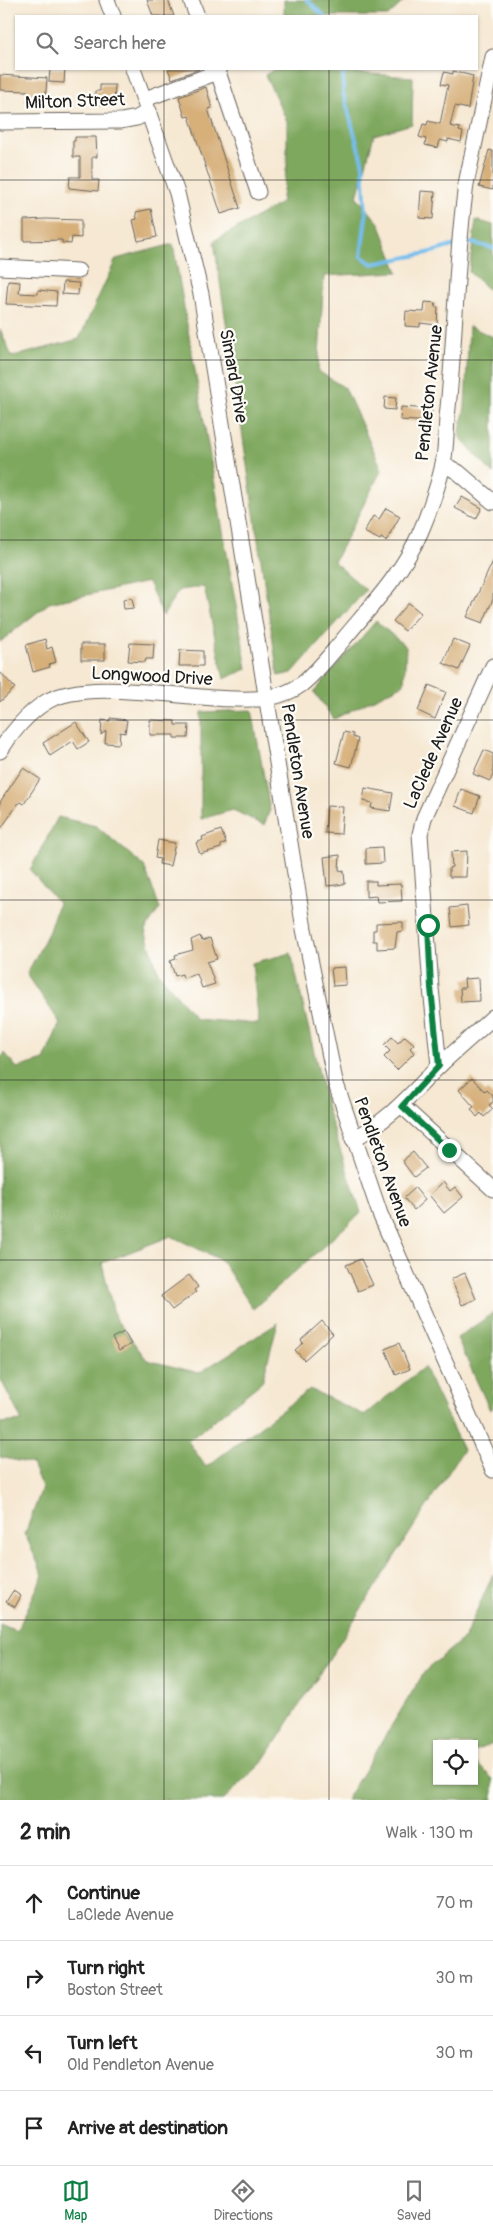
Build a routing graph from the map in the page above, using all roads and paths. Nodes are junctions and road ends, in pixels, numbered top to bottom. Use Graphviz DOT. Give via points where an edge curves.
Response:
graph roads {
  1 [pos="107,0"];
  2 [pos="191,0"];
  3 [pos="113,15"];
  4 [pos="197,15"];
  5 [pos="493,57"];
  6 [pos="133,70"];
  7 [pos="217,71"];
  8 [pos="147,105"];
  9 [pos="0,122"];
  10 [pos="258,192"];
  11 [pos="0,267"];
  12 [pos="78,271"];
  13 [pos="443,464"];
  14 [pos="493,502"];
  15 [pos="493,666"];
  16 [pos="267,698"];
  17 [pos="0,751"];
  18 [pos="493,1017"];
  19 [pos="439,1066"];
  20 [pos="402,1106"];
  21 [pos="353,1139"];
  22 [pos="493,1189"];
  23 [pos="493,1470"];
  1 -- 3 [label="street"];
  2 -- 4 [label="street"];
  5 -- 13 [label="street, Pendleton Avenue" via="466,184 460,230 453,369"];
  6 -- 8 [label="street, Simard Drive"];
  7 -- 8 [label="street, Milton Street"];
  7 -- 10 [label="street"];
  8 -- 9 [label="street, Milton Street" via="137,118 120,121"];
  8 -- 16 [label="street, Simard Drive" via="177,193 201,294"];
  11 -- 12 [label="street"];
  13 -- 14 [label="street" via="458,472"];
  13 -- 16 [label="street, Pendleton Avenue" via="420,533 398,574 322,665 301,685"];
  15 -- 19 [label="street, LaClede Avenue" via="424,818 420,834"];
  16 -- 17 [label="street, Longwood Drive" via="199,698 86,691 64,695 36,710"];
  16 -- 21 [label="street, Pendleton Avenue" via="307,948 335,1081"];
  18 -- 19 [label="street"];
  19 -- 20 [label="street"];
  20 -- 21 [label="street" via="374,1128"];
  20 -- 22 [label="street"];
  21 -- 23 [label="street, Pendleton Avenue" via="380,1214"];
}
